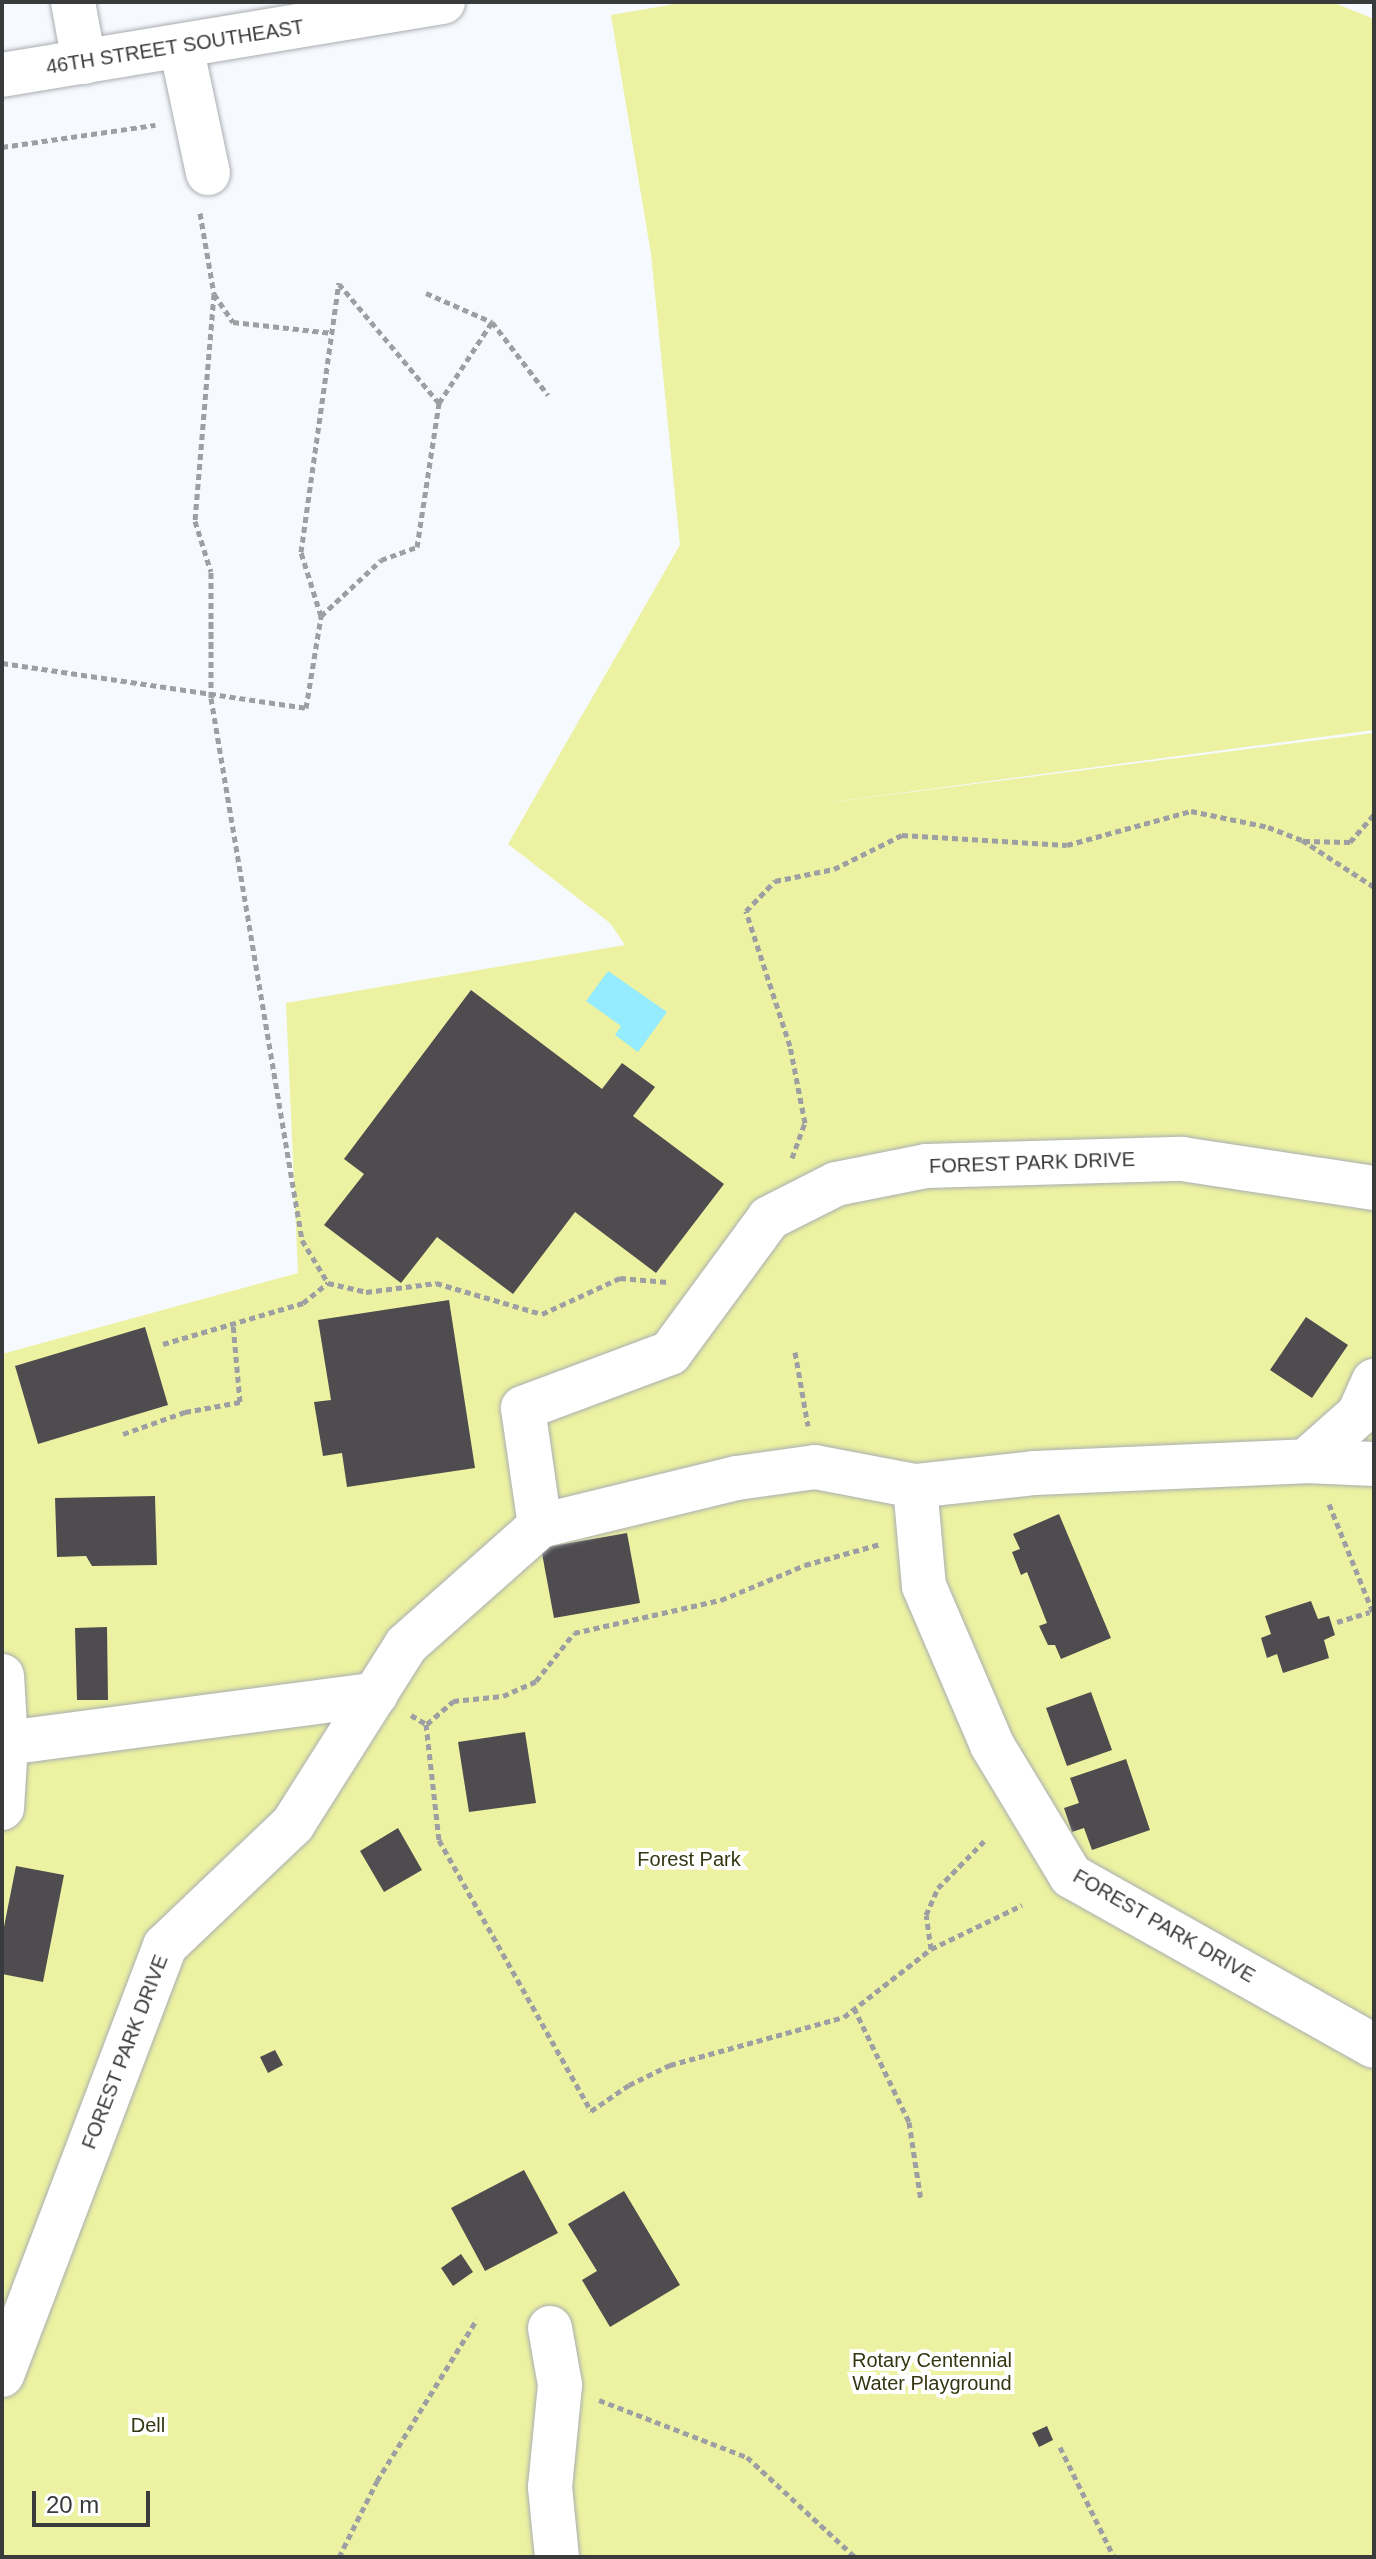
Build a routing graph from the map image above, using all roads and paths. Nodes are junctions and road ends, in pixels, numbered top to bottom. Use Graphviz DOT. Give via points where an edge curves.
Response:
graph roads {
  1 [pos="73,2"];
  2 [pos="443,2"];
  3 [pos="181,46"];
  4 [pos="84,62"];
  5 [pos="2,75"];
  6 [pos="168,123"];
  7 [pos="2,147"];
  8 [pos="203,186"];
  9 [pos="426,293"];
  10 [pos="214,294"];
  11 [pos="492,322"];
  12 [pos="332,333"];
  13 [pos="548,395"];
  14 [pos="439,403"];
  15 [pos="321,616"];
  16 [pos="2,663"];
  17 [pos="211,698"];
  18 [pos="1374,814"];
  19 [pos="1302,840"];
  20 [pos="1374,887"];
  21 [pos="1374,1188"];
  22 [pos="769,1218"];
  23 [pos="676,1273"];
  24 [pos="328,1283"];
  25 [pos="233,1324"];
  26 [pos="163,1344"];
  27 [pos="795,1352"];
  28 [pos="1374,1381"];
  29 [pos="123,1434"];
  30 [pos="1306,1461"];
  31 [pos="1374,1464"];
  32 [pos="815,1467"];
  33 [pos="915,1486"];
  34 [pos="540,1526"];
  35 [pos="919,1533"];
  36 [pos="1372,1613"];
  37 [pos="1337,1622"];
  38 [pos="2,1676"];
  39 [pos="376,1694"];
  40 [pos="426,1724"];
  41 [pos="6,1743"];
  42 [pos="2,1808"];
  43 [pos="985,1840"];
  44 [pos="1022,1905"];
  45 [pos="931,1949"];
  46 [pos="854,2008"];
  47 [pos="1374,2046"];
  48 [pos="921,2200"];
  49 [pos="477,2319"];
  50 [pos="550,2328"];
  51 [pos="2,2375"];
  52 [pos="560,2385"];
  53 [pos="1060,2447"];
  54 [pos="339,2557"];
  55 [pos="557,2557"];
  56 [pos="855,2557"];
  57 [pos="1114,2557"];
  1 -- 4 [label="street"];
  2 -- 3 [label="street, 46TH STREET SOUTHEAST"];
  3 -- 4 [label="street, 46TH STREET SOUTHEAST"];
  3 -- 8 [label="street"];
  4 -- 5 [label="street, 46TH STREET SOUTHEAST"];
  6 -- 7 [label="path"];
  8 -- 10 [label="path"];
  9 -- 11 [label="path"];
  10 -- 12 [label="path" via="233,322"];
  10 -- 17 [label="path" via="195,521 211,572"];
  11 -- 13 [label="path"];
  11 -- 14 [label="path"];
  12 -- 14 [label="path" via="339,283"];
  12 -- 15 [label="path" via="301,552"];
  14 -- 15 [label="path" via="417,547 381,560"];
  15 -- 17 [label="path" via="306,708"];
  16 -- 17 [label="path"];
  17 -- 24 [label="path" via="302,1240"];
  18 -- 19 [label="path" via="1350,842"];
  19 -- 20 [label="path"];
  19 -- 22 [label="path" via="1191,811 1067,845 902,835 834,869 775,881 746,911 790,1046 805,1123"];
  21 -- 22 [label="street, FOREST PARK DRIVE" via="1182,1159 926,1166 836,1184"];
  22 -- 34 [label="street, FOREST PARK DRIVE" via="670,1353 523,1408"];
  23 -- 24 [label="path" via="667,1283 620,1278 542,1314 436,1283 366,1292"];
  24 -- 25 [label="path" via="303,1303"];
  25 -- 26 [label="path"];
  25 -- 29 [label="path" via="240,1402 185,1412"];
  27 -- 32 [label="path"];
  28 -- 30 [label="street" via="1359,1414"];
  30 -- 31 [label="street"];
  30 -- 33 [label="street" via="1035,1473"];
  30 -- 36 [label="path" via="1325,1493"];
  32 -- 33 [label="street"];
  32 -- 34 [label="street" via="737,1478"];
  33 -- 35 [label="street, FOREST PARK DRIVE"];
  34 -- 39 [label="street, FOREST PARK DRIVE" via="406,1645"];
  35 -- 40 [label="path" via="805,1565 721,1600 574,1633 536,1681 503,1696 453,1701"];
  35 -- 47 [label="street, FOREST PARK DRIVE" via="924,1586 992,1745 1071,1876"];
  36 -- 37 [label="path"];
  38 -- 41 [label="street"];
  39 -- 40 [label="path"];
  39 -- 41 [label="street"];
  39 -- 51 [label="street, FOREST PARK DRIVE" via="293,1824 165,1946"];
  40 -- 46 [label="path" via="439,1840 591,2111 670,2065 788,2036 844,2017"];
  41 -- 42 [label="street"];
  43 -- 45 [label="path" via="938,1888 926,1915"];
  44 -- 45 [label="path"];
  45 -- 46 [label="path"];
  46 -- 48 [label="path" via="909,2122"];
  49 -- 54 [label="path" via="377,2481"];
  50 -- 52 [label="street"];
  52 -- 55 [label="street" via="550,2487"];
  52 -- 56 [label="path" via="747,2457"];
  53 -- 57 [label="path"];
}
